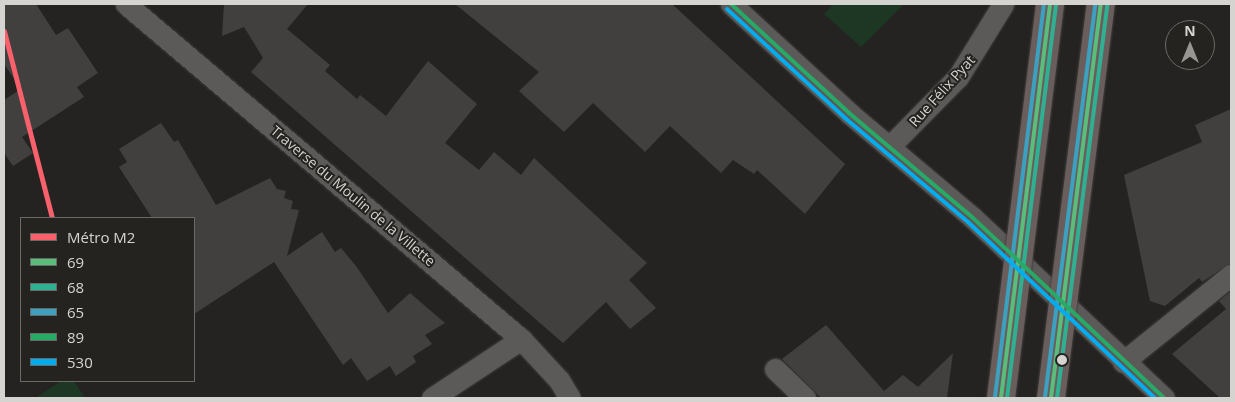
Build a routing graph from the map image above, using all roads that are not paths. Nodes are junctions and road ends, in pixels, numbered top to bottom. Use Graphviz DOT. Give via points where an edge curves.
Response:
graph roads {
  1 [pos="126,4"];
  2 [pos="730,4"];
  3 [pos="1003,4"];
  4 [pos="1050,4"];
  5 [pos="1100,4"];
  6 [pos="889,147"];
  7 [pos="1231,275"];
  8 [pos="521,339"];
  9 [pos="1123,362"];
  10 [pos="775,369"];
  11 [pos="432,398"];
  12 [pos="570,398"];
  13 [pos="806,398"];
  14 [pos="1001,398"];
  15 [pos="1051,398"];
  16 [pos="1164,398"];
  1 -- 8 [label="street, Traverse du Moulin de la Villette"];
  2 -- 6 [label="street"];
  3 -- 6 [label="street, Rue Félix Pyat" via="958,77"];
  4 -- 14 [label="highway, bridge"];
  5 -- 15 [label="highway, bridge"];
  6 -- 9 [label="street" via="972,217"];
  7 -- 9 [label="street"];
  8 -- 11 [label="street"];
  8 -- 12 [label="street, Traverse du Moulin de la Villette" via="560,380"];
  9 -- 16 [label="street"];
  10 -- 13 [label="street"];
}
